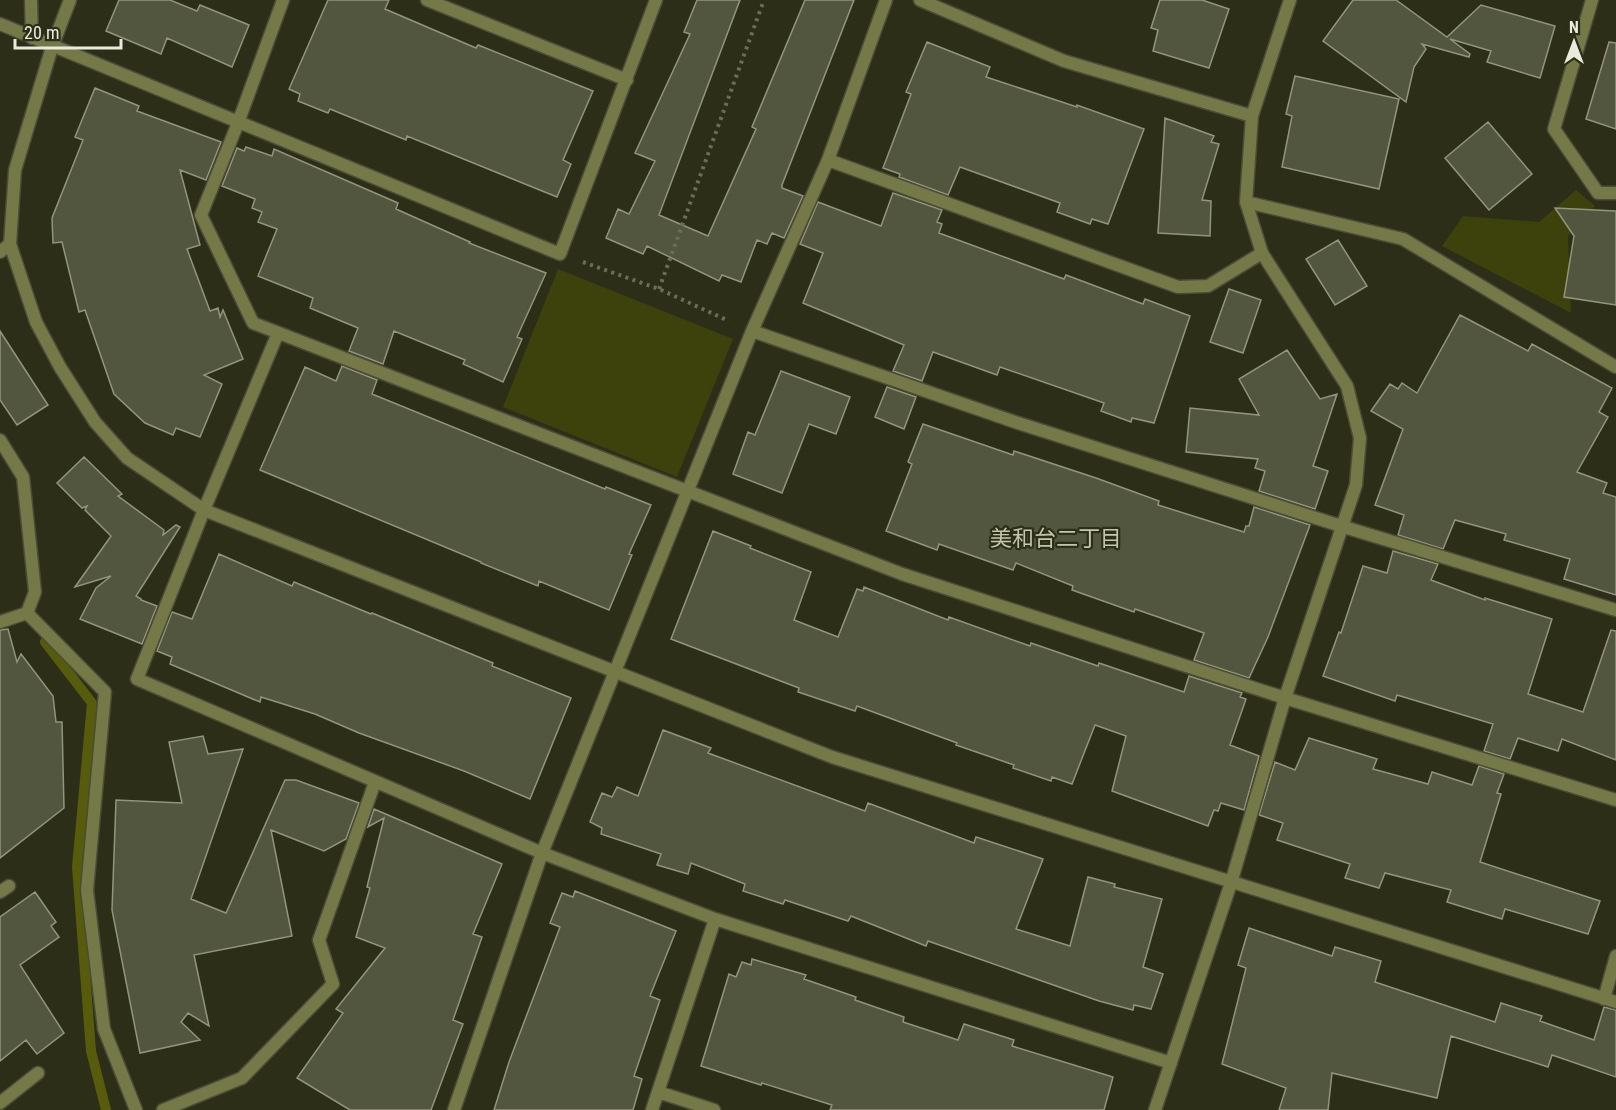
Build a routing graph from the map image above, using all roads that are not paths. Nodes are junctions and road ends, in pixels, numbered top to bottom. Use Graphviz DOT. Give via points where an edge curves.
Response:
graph roads {
  1 [pos="31,0"];
  2 [pos="70,0"];
  3 [pos="284,0"];
  4 [pos="427,0"];
  5 [pos="656,0"];
  6 [pos="886,0"];
  7 [pos="920,0"];
  8 [pos="1290,0"];
  9 [pos="1592,0"];
  10 [pos="0,24"];
  11 [pos="32,38"];
  12 [pos="52,46"];
  13 [pos="627,80"];
  14 [pos="1252,116"];
  15 [pos="238,123"];
  16 [pos="828,160"];
  17 [pos="1616,193"];
  18 [pos="1246,202"];
  19 [pos="5,248"];
  20 [pos="1262,253"];
  21 [pos="752,331"];
  22 [pos="278,333"];
  23 [pos="1616,367"];
  24 [pos="0,440"];
  25 [pos="687,493"];
  26 [pos="204,510"];
  27 [pos="1341,526"];
  28 [pos="1616,609"];
  29 [pos="27,613"];
  30 [pos="0,622"];
  31 [pos="615,673"];
  32 [pos="1285,698"];
  33 [pos="375,782"];
  34 [pos="1616,800"];
  35 [pos="542,853"];
  36 [pos="1231,883"];
  37 [pos="715,918"];
  38 [pos="1616,957"];
  39 [pos="1610,1000"];
  40 [pos="1171,1064"];
  41 [pos="38,1073"];
  42 [pos="658,1092"];
  43 [pos="0,1103"];
  44 [pos="136,1110"];
  45 [pos="164,1110"];
  46 [pos="454,1110"];
  47 [pos="652,1110"];
  48 [pos="714,1110"];
  49 [pos="1155,1110"];
  1 -- 11 [label="street"];
  2 -- 12 [label="street"];
  3 -- 15 [label="street"];
  4 -- 13 [label="street"];
  5 -- 13 [label="street"];
  6 -- 16 [label="street"];
  7 -- 14 [label="street" via="1064,61"];
  8 -- 14 [label="street"];
  9 -- 17 [label="street" via="1554,129 1599,193"];
  10 -- 11 [label="street"];
  11 -- 12 [label="street"];
  12 -- 15 [label="street"];
  12 -- 19 [label="street" via="15,170"];
  13 -- 15 [label="street" via="560,254"];
  14 -- 18 [label="street"];
  15 -- 22 [label="street" via="201,215 253,323"];
  16 -- 20 [label="street" via="1178,287 1208,286"];
  16 -- 21 [label="street"];
  18 -- 20 [label="street"];
  18 -- 23 [label="street" via="1403,239"];
  19 -- 26 [label="street" via="36,322 96,422 127,458"];
  20 -- 27 [label="street" via="1347,386 1360,438 1356,485"];
  21 -- 25 [label="street"];
  21 -- 27 [label="street" via="1018,423"];
  22 -- 25 [label="street"];
  22 -- 26 [label="street"];
  24 -- 29 [label="street" via="23,477 35,592"];
  25 -- 31 [label="street"];
  25 -- 32 [label="street" via="902,574"];
  26 -- 31 [label="street"];
  26 -- 33 [label="street" via="137,679"];
  27 -- 28 [label="street"];
  27 -- 32 [label="street"];
  29 -- 30 [label="street"];
  29 -- 44 [label="street" via="105,692 87,890 104,1029"];
  31 -- 35 [label="street"];
  31 -- 36 [label="street" via="832,757"];
  32 -- 34 [label="street"];
  32 -- 36 [label="street"];
  33 -- 35 [label="street"];
  33 -- 45 [label="street" via="319,940 333,984 242,1078"];
  35 -- 37 [label="street"];
  35 -- 46 [label="street"];
  36 -- 39 [label="street"];
  36 -- 40 [label="street"];
  37 -- 40 [label="street"];
  37 -- 42 [label="street"];
  38 -- 39 [label="street"];
  40 -- 49 [label="street"];
  41 -- 43 [label="street"];
  42 -- 47 [label="street"];
  42 -- 48 [label="street"];
}
